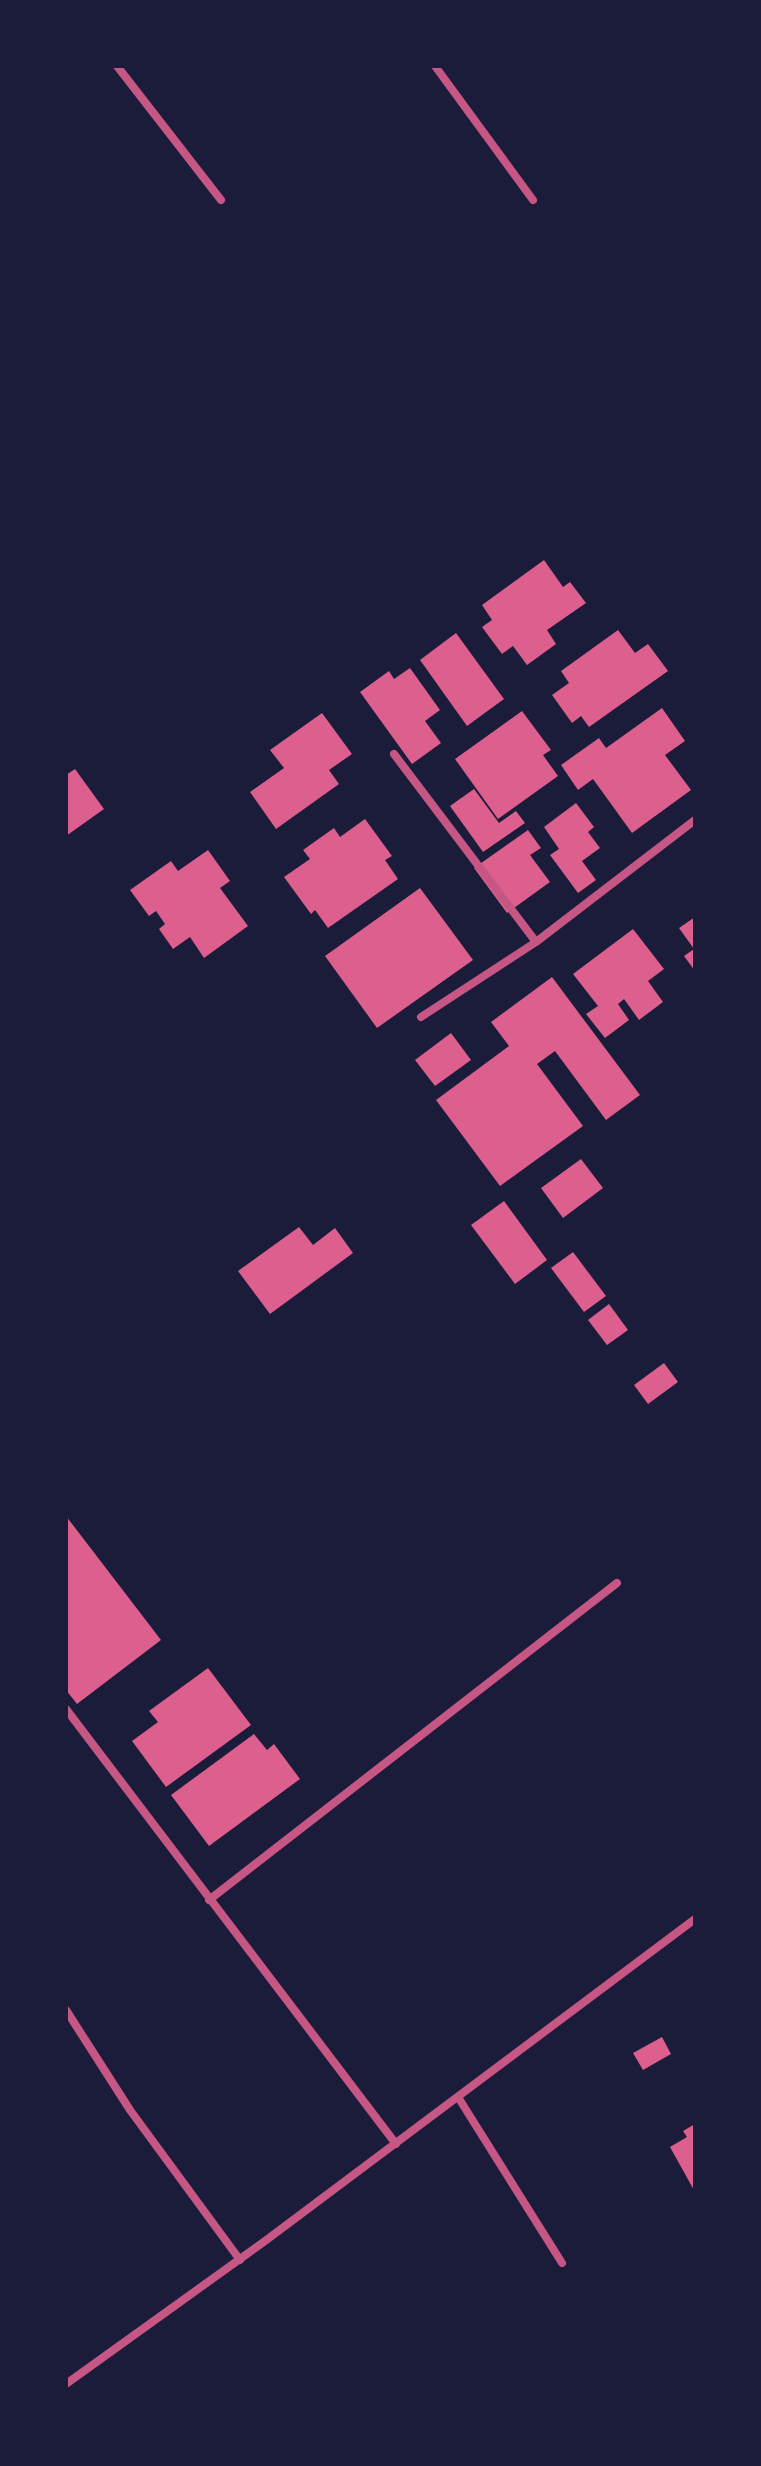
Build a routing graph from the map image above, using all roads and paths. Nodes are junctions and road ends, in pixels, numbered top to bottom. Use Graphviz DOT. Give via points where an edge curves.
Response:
graph roads {
  1 [pos="117,66"];
  2 [pos="435,66"];
  3 [pos="221,200"];
  4 [pos="533,200"];
  5 [pos="394,754"];
  6 [pos="695,820"];
  7 [pos="536,942"];
  8 [pos="421,1017"];
  9 [pos="617,1583"];
  10 [pos="66,1709"];
  11 [pos="209,1900"];
  12 [pos="695,1919"];
  13 [pos="66,2010"];
  14 [pos="458,2097"];
  15 [pos="396,2144"];
  16 [pos="240,2260"];
  17 [pos="562,2263"];
  18 [pos="66,2384"];
  1 -- 3 [label="street"];
  2 -- 4 [label="street"];
  5 -- 7 [label="street"];
  6 -- 7 [label="street"];
  7 -- 8 [label="street"];
  9 -- 11 [label="street"];
  10 -- 11 [label="street"];
  11 -- 15 [label="street"];
  12 -- 14 [label="street"];
  13 -- 16 [label="street" via="130,2110"];
  14 -- 15 [label="street"];
  14 -- 17 [label="street"];
  15 -- 16 [label="street"];
  16 -- 18 [label="street"];
}
